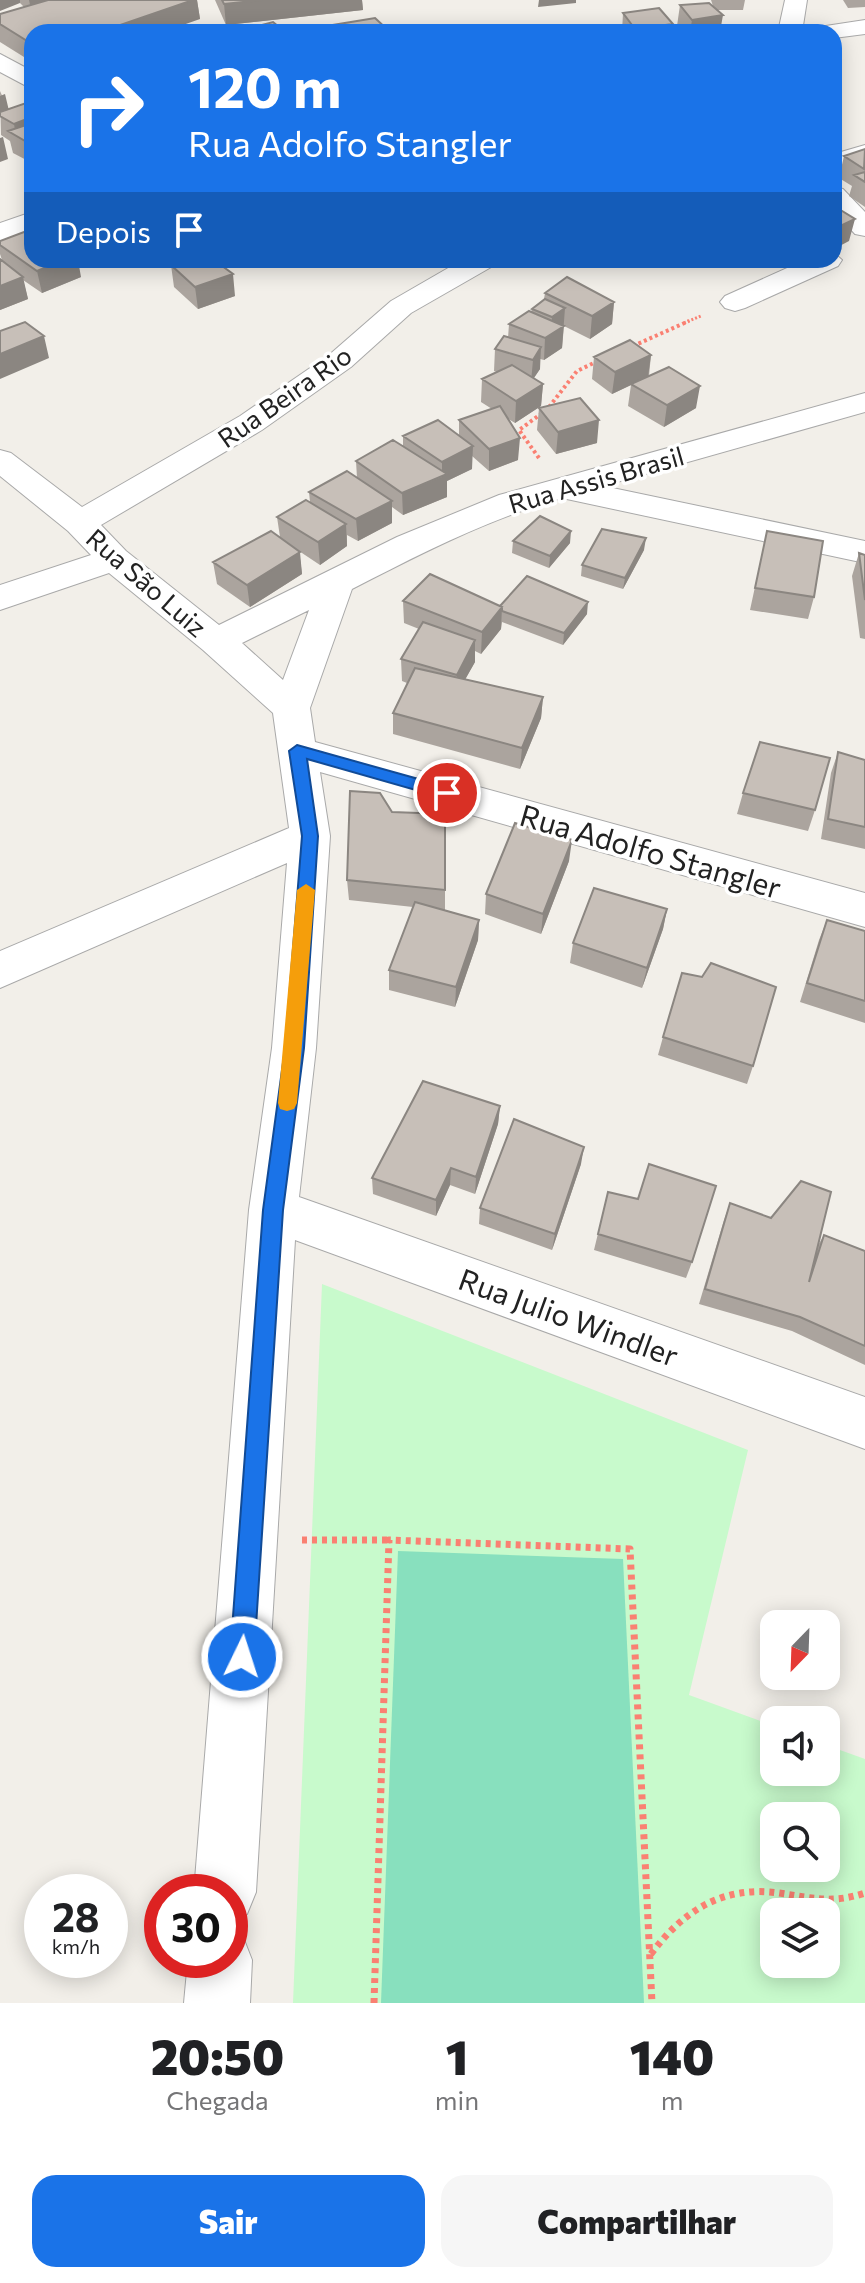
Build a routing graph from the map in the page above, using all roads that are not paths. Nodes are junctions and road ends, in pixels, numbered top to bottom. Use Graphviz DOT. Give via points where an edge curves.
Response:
graph roads {
  1 [pos="796,0"];
  2 [pos="792,24"];
  3 [pos="865,27"];
  4 [pos="842,30"];
  5 [pos="0,61"];
  6 [pos="24,77"];
  7 [pos="865,153"];
  8 [pos="842,160"];
  9 [pos="842,204"];
  10 [pos="24,223"];
  11 [pos="865,228"];
  12 [pos="0,233"];
  13 [pos="865,241"];
  14 [pos="842,253"];
  15 [pos="469,268"];
  16 [pos="810,268"];
  17 [pos="735,302"];
  18 [pos="865,402"];
  19 [pos="0,460"];
  20 [pos="559,487"];
  21 [pos="80,523"];
  22 [pos="865,552"];
  23 [pos="114,559"];
  24 [pos="337,582"];
  25 [pos="0,598"];
  26 [pos="216,641"];
  27 [pos="294,730"];
  28 [pos="310,836"];
  29 [pos="865,910"];
  30 [pos="0,970"];
  31 [pos="273,1210"];
  32 [pos="865,1423"];
  33 [pos="226,1874"];
  34 [pos="219,1978"];
  35 [pos="217,2003"];
  1 -- 2 [label="street"];
  3 -- 4 [label="street"];
  5 -- 6 [label="street"];
  7 -- 8 [label="street"];
  9 -- 11 [label="street"];
  10 -- 12 [label="street"];
  13 -- 14 [label="street"];
  15 -- 21 [label="street, Rua Beira Rio" via="401,307 340,361 251,423"];
  16 -- 17 [label="street"];
  18 -- 20 [label="street, Rua Assis Brasil"];
  19 -- 21 [label="street, Rua São Luiz"];
  20 -- 22 [label="street"];
  20 -- 24 [label="street, Rua Assis Brasil" via="409,545"];
  21 -- 23 [label="street, Rua São Luiz"];
  23 -- 25 [label="street"];
  23 -- 26 [label="street, Rua São Luiz"];
  24 -- 26 [label="street, Rua Assis Brasil"];
  24 -- 27 [label="street"];
  26 -- 27 [label="street, Rua São Luiz"];
  27 -- 28 [label="street"];
  27 -- 29 [label="street, Rua Adolfo Stangler"];
  28 -- 30 [label="street"];
  28 -- 31 [label="street" via="294,1048"];
  31 -- 32 [label="street, Rua Julio Windler"];
  31 -- 33 [label="street"];
  34 -- 35 [label="street"];
}
